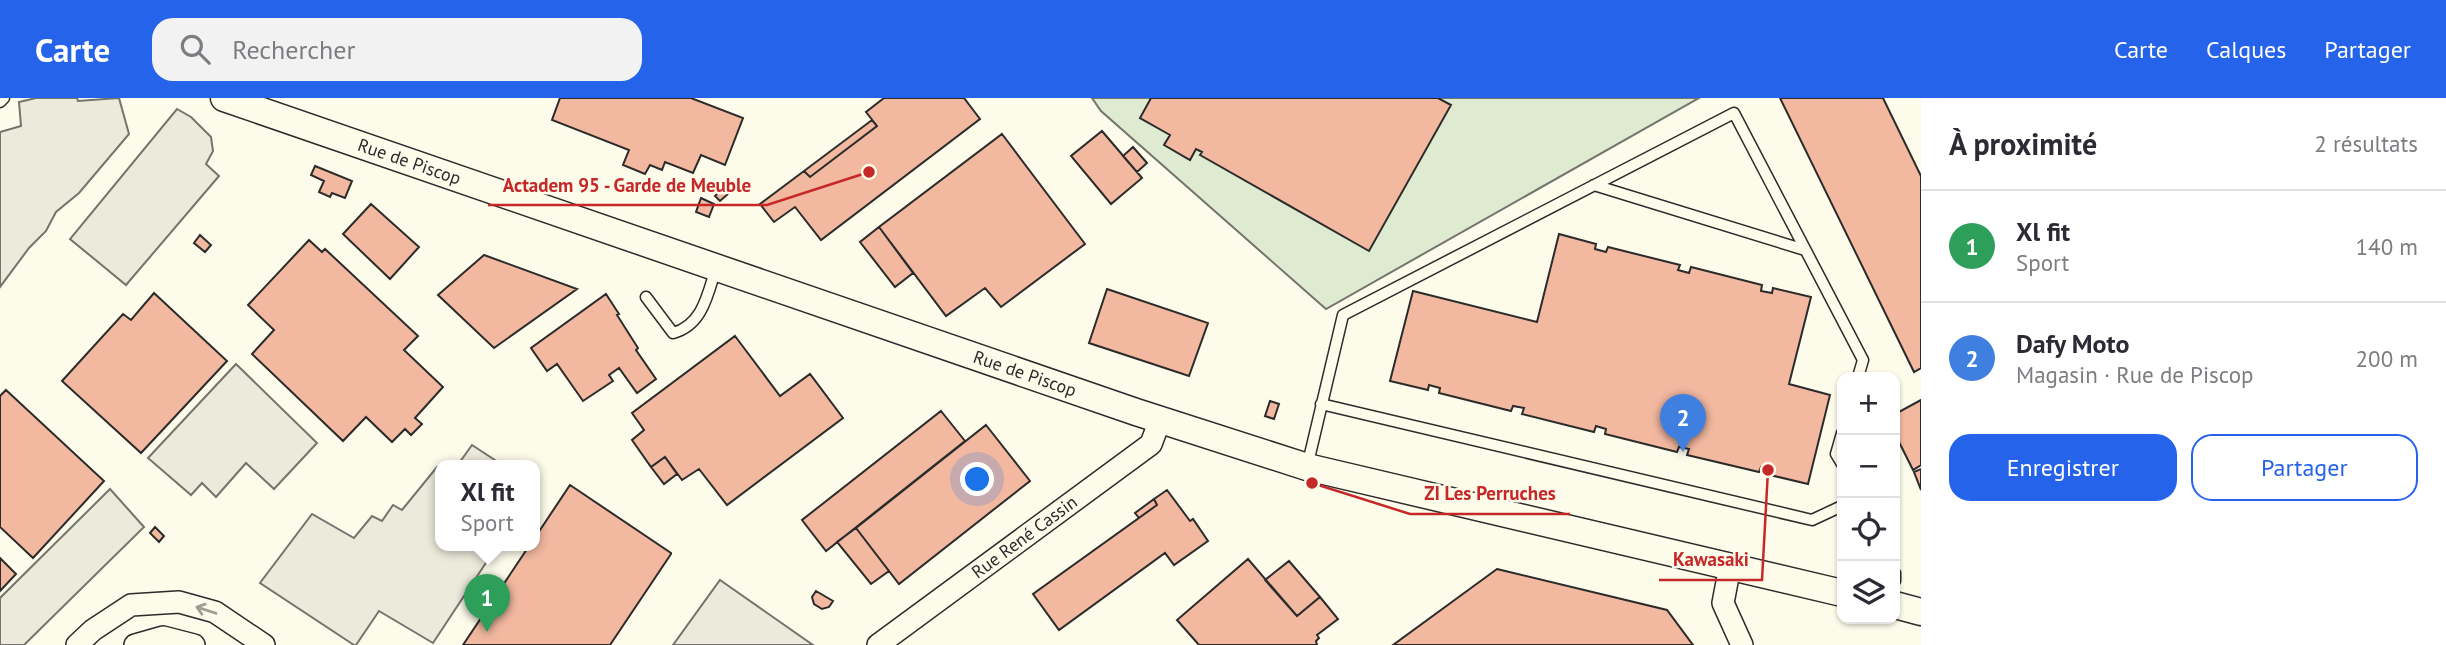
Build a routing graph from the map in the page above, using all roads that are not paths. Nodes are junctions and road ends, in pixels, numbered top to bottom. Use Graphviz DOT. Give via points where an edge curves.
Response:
graph roads {
  1 [pos="4,98"];
  2 [pos="224,98"];
  3 [pos="0,102"];
  4 [pos="1594,185"];
  5 [pos="1805,250"];
  6 [pos="716,268"];
  7 [pos="646,298"];
  8 [pos="1859,372"];
  9 [pos="1321,404"];
  10 [pos="1160,420"];
  11 [pos="1307,467"];
  12 [pos="1837,508"];
  13 [pos="1730,566"];
  14 [pos="1837,592"];
  15 [pos="1900,607"];
  16 [pos="1921,612"];
  17 [pos="77,645"];
  18 [pos="135,645"];
  19 [pos="194,645"];
  20 [pos="264,645"];
  21 [pos="877,645"];
  22 [pos="1742,645"];
  1 -- 3 [label="lane"];
  2 -- 6 [label="street, Rue de Piscop"];
  4 -- 5 [label="lane"];
  4 -- 5 [label="lane" via="1734,113"];
  4 -- 9 [label="lane" via="1343,315"];
  5 -- 8 [label="lane" via="1863,360"];
  6 -- 7 [label="lane" via="704,306 681,331 673,333"];
  6 -- 10 [label="street, Rue de Piscop"];
  9 -- 11 [label="lane"];
  9 -- 12 [label="lane" via="1812,520"];
  10 -- 11 [label="street, Rue de Piscop"];
  10 -- 21 [label="street, Rue René Cassin" via="1151,444"];
  11 -- 13 [label="street, Rue de Piscop"];
  13 -- 14 [label="street, Rue de Piscop"];
  13 -- 22 [label="street" via="1723,603"];
  15 -- 16 [label="street"];
  20 -- 17 [label="street, one-way" via="215,612 179,602 131,605"];
  18 -- 19 [label="street" via="163,637"];
}
